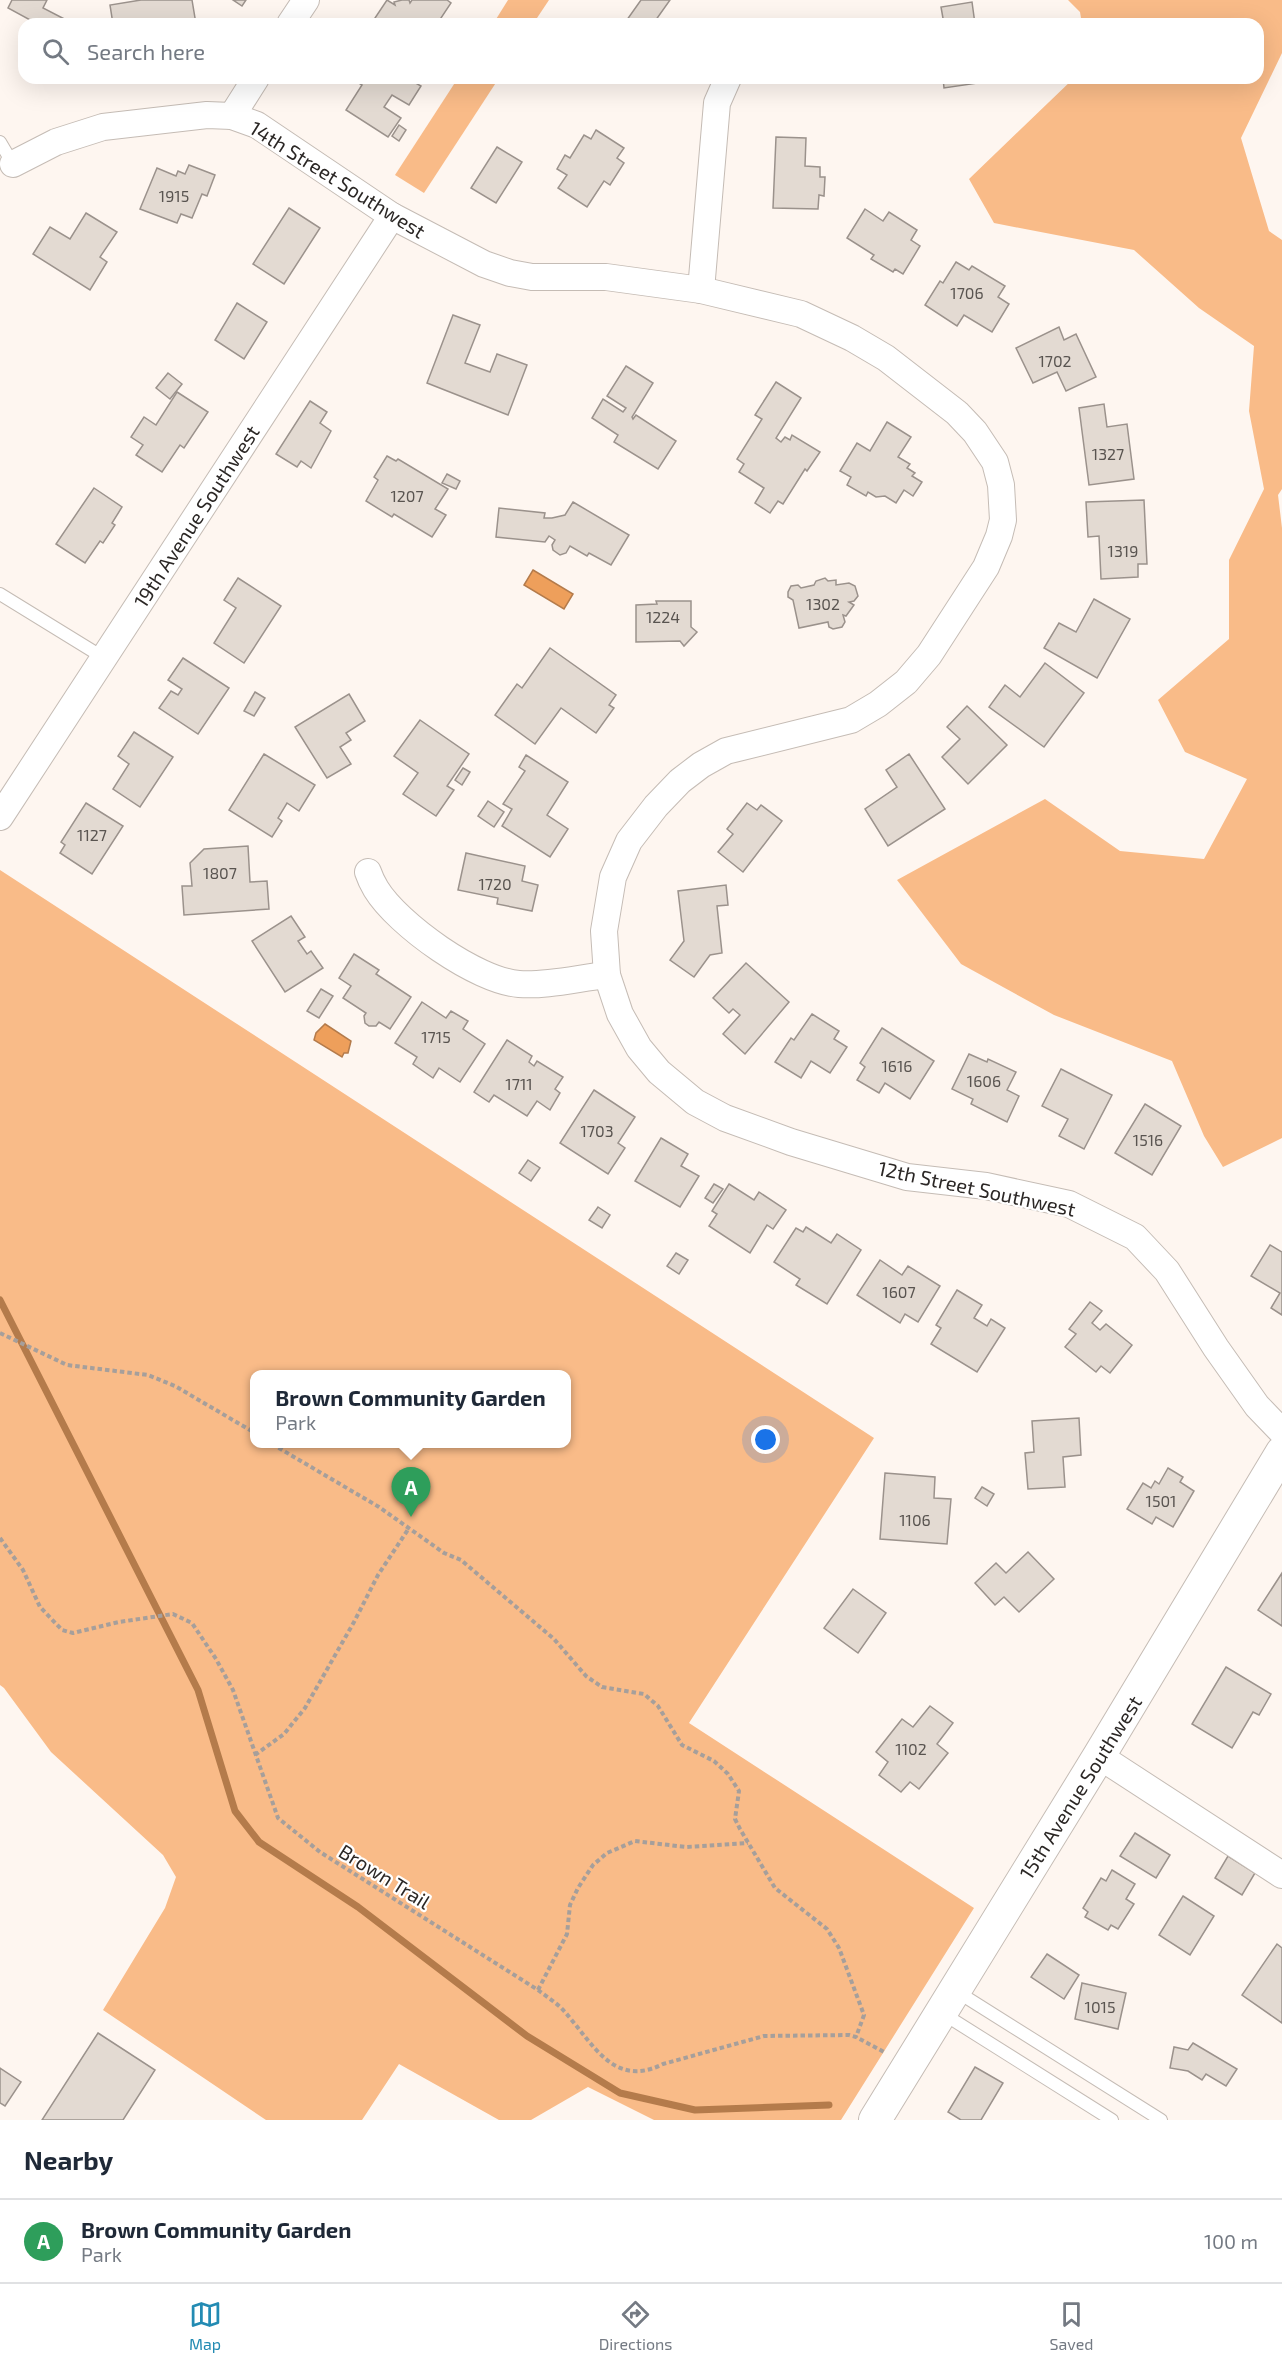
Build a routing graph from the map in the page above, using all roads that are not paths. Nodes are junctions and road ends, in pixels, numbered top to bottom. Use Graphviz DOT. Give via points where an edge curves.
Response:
graph roads {
  1 [pos="306,0"];
  2 [pos="294,18"];
  3 [pos="252,84"];
  4 [pos="725,84"];
  5 [pos="232,116"];
  6 [pos="0,142"];
  7 [pos="13,164"];
  8 [pos="392,216"];
  9 [pos="701,290"];
  10 [pos="1003,503"];
  11 [pos="0,594"];
  12 [pos="104,658"];
  13 [pos="0,817"];
  14 [pos="368,872"];
  15 [pos="606,975"];
  16 [pos="1282,1432"];
  17 [pos="1282,1452"];
  18 [pos="1099,1756"];
  19 [pos="1282,1875"];
  20 [pos="949,2002"];
  21 [pos="875,2120"];
  22 [pos="1112,2120"];
  23 [pos="1161,2120"];
  1 -- 2 [label="street"];
  3 -- 5 [label="street"];
  4 -- 9 [label="street" via="717,102"];
  5 -- 7 [label="street, 14th Street Southwest" via="181,117 103,127 56,142"];
  5 -- 8 [label="street, 14th Street Southwest" via="257,125"];
  6 -- 7 [label="lane"];
  8 -- 9 [label="street, 14th Street Southwest" via="484,264 510,273 532,277 606,277"];
  8 -- 12 [label="street, 19th Avenue Southwest"];
  9 -- 10 [label="street, 14th Street Southwest" via="801,314 886,358 957,412 975,432 995,462"];
  10 -- 15 [label="street, 12th Street Southwest" via="999,536 986,567 929,655 906,682 851,720 726,751 680,781 656,806 629,841 613,877 604,931"];
  11 -- 12 [label="lane"];
  12 -- 13 [label="street, 19th Avenue Southwest"];
  14 -- 15 [label="street" via="376,890 394,911 476,971 519,984"];
  15 -- 16 [label="street, 12th Street Southwest" via="620,1014 639,1048 659,1072 695,1102 725,1118 907,1177 986,1186 1069,1204 1135,1237 1167,1271 1257,1406"];
  17 -- 18 [label="street, 15th Avenue Southwest"];
  18 -- 19 [label="street"];
  18 -- 20 [label="street, 15th Avenue Southwest"];
  20 -- 21 [label="street, 15th Avenue Southwest"];
  20 -- 22 [label="lane"];
  20 -- 23 [label="lane"];
}
